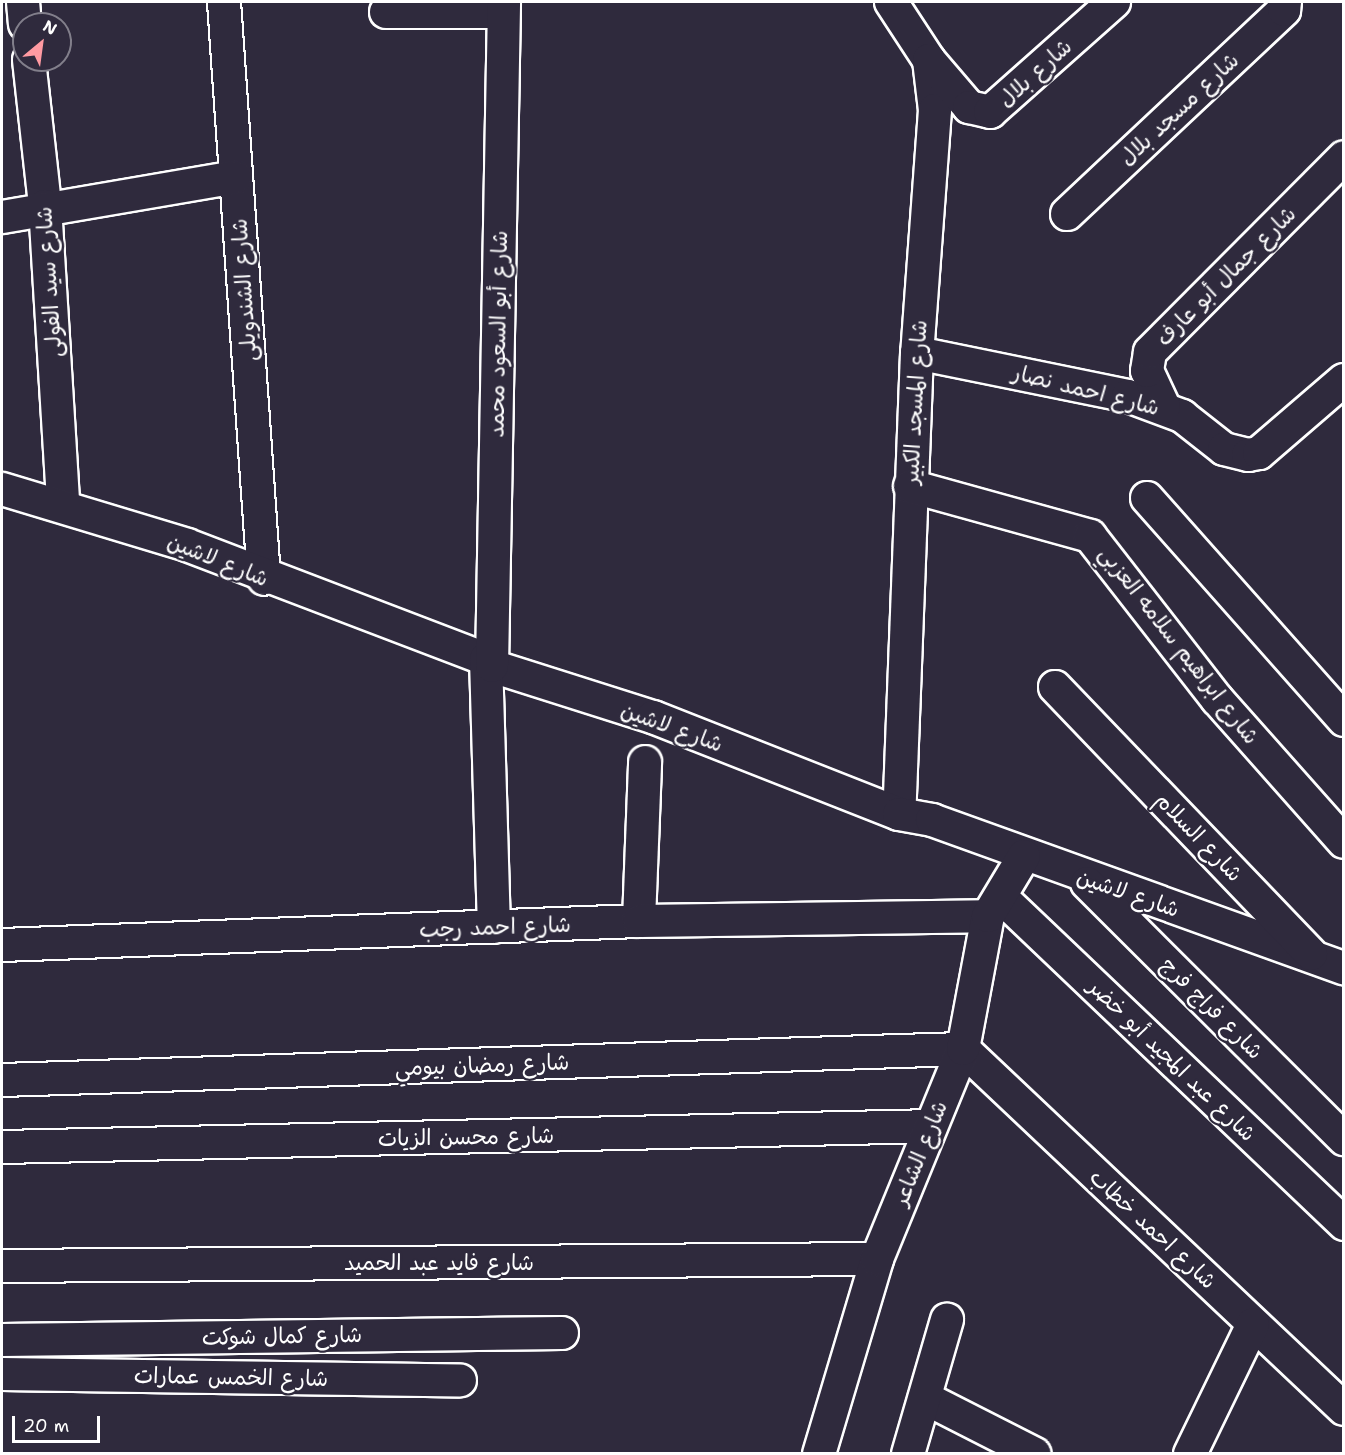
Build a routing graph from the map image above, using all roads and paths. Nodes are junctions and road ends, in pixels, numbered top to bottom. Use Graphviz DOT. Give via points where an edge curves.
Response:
graph roads {
  1 [pos="224,2"];
  2 [pos="891,2"];
  3 [pos="1114,2"];
  4 [pos="1285,2"];
  5 [pos="503,7"];
  6 [pos="386,12"];
  7 [pos="929,60"];
  8 [pos="30,72"];
  9 [pos="1344,157"];
  10 [pos="237,177"];
  11 [pos="45,206"];
  12 [pos="1067,214"];
  13 [pos="2,216"];
  14 [pos="917,353"];
  15 [pos="1339,395"];
  16 [pos="1164,407"];
  17 [pos="910,486"];
  18 [pos="2,489"];
  19 [pos="1147,498"];
  20 [pos="63,504"];
  21 [pos="264,579"];
  22 [pos="489,663"];
  23 [pos="1055,687"];
  24 [pos="1344,720"];
  25 [pos="645,762"];
  26 [pos="899,814"];
  27 [pos="1344,842"];
  28 [pos="1024,856"];
  29 [pos="1081,877"];
  30 [pos="994,907"];
  31 [pos="639,921"];
  32 [pos="494,927"];
  33 [pos="2,945"];
  34 [pos="1329,963"];
  35 [pos="1344,987"];
  36 [pos="963,1049"];
  37 [pos="2,1080"];
  38 [pos="931,1126"];
  39 [pos="1344,1139"];
  40 [pos="2,1147"];
  41 [pos="1344,1224"];
  42 [pos="877,1259"];
  43 [pos="2,1266"];
  44 [pos="947,1320"];
  45 [pos="1253,1324"];
  46 [pos="562,1333"];
  47 [pos="2,1340"];
  48 [pos="2,1374"];
  49 [pos="460,1380"];
  50 [pos="925,1398"];
  51 [pos="1344,1409"];
  52 [pos="819,1454"];
  53 [pos="908,1454"];
  54 [pos="1035,1454"];
  55 [pos="1190,1454"];
  1 -- 10 [label="street, شارع الشندويلى"];
  2 -- 7 [label="street, شارع المسجد الكبير"];
  3 -- 7 [label="street, شارع بلال" via="990,112 969,106"];
  4 -- 12 [label="street, شارع مسجد بلال" via="1284,10"];
  5 -- 6 [label="street"];
  5 -- 22 [label="street, شارع أبو السعود محمد"];
  7 -- 14 [label="street, شارع المسجد الكبير" via="935,110"];
  8 -- 11 [label="street, شارع سيد الفولى"];
  9 -- 16 [label="street, شارع جمال أبو عارف" via="1150,352 1147,371"];
  10 -- 11 [label="street"];
  10 -- 21 [label="street, شارع الشندويلى"];
  11 -- 13 [label="street"];
  11 -- 20 [label="street, شارع سيد الفولى"];
  14 -- 16 [label="street, شارع احمد نصار"];
  14 -- 17 [label="street, شارع المسجد الكبير"];
  15 -- 16 [label="street, شارع احمد نصار" via="1259,453 1248,455 1224,449"];
  17 -- 26 [label="street, شارع المسجد الكبير"];
  17 -- 27 [label="street, شارع ابراهيم سلامه العزبي" via="1090,536 1217,699"];
  18 -- 20 [label="street, شارع لاشين"];
  19 -- 24 [label="street"];
  20 -- 21 [label="street, شارع لاشين" via="187,545"];
  21 -- 22 [label="street, شارع لاشين"];
  22 -- 26 [label="street, شارع لاشين" via="652,717"];
  22 -- 32 [label="street, شارع أبو السعود محمد"];
  23 -- 34 [label="street, شارع السلام"];
  25 -- 31 [label="street"];
  26 -- 28 [label="street, شارع لاشين" via="933,820"];
  28 -- 29 [label="street, شارع لاشين"];
  28 -- 30 [label="street, شارع الشاعر"];
  29 -- 34 [label="street, شارع لاشين"];
  29 -- 39 [label="street, شارع فراج فرج"];
  30 -- 31 [label="street, شارع احمد رجب"];
  30 -- 36 [label="street, شارع الشاعر"];
  30 -- 41 [label="street, شارع عبد المجيد أبو خضر"];
  31 -- 32 [label="street, شارع احمد رجب"];
  32 -- 33 [label="street, شارع احمد رجب"];
  34 -- 35 [label="street, شارع السلام"];
  36 -- 37 [label="street, شارع رمضان بيومي"];
  36 -- 38 [label="street, شارع الشاعر"];
  36 -- 45 [label="street, شارع احمد خطاب"];
  38 -- 40 [label="street, شارع محسن الزيات"];
  38 -- 42 [label="street, شارع الشاعر"];
  42 -- 43 [label="street, شارع فايد عبد الحميد"];
  42 -- 52 [label="street, شارع الشاعر"];
  44 -- 50 [label="street"];
  45 -- 51 [label="street, شارع احمد خطاب"];
  45 -- 55 [label="street"];
  46 -- 47 [label="street, شارع كمال شوكت"];
  48 -- 49 [label="street, شارع الخمس عمارات"];
  50 -- 53 [label="street"];
  50 -- 54 [label="street"];
}
